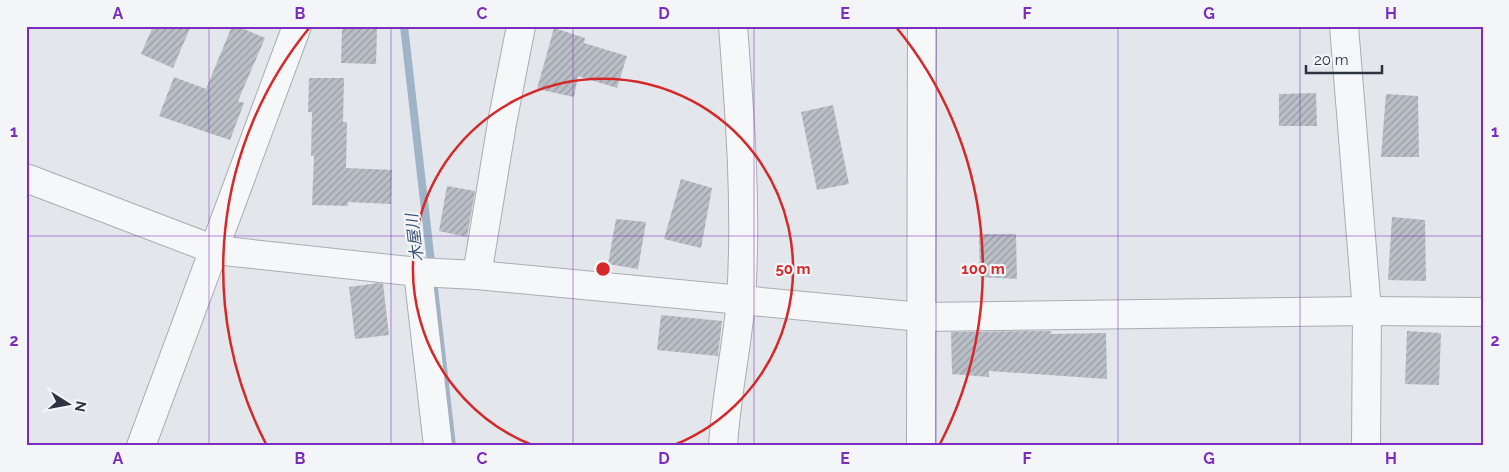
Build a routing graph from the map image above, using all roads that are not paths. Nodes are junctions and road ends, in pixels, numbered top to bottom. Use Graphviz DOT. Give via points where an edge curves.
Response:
graph roads {
  1 [pos="297,26"];
  2 [pos="522,26"];
  3 [pos="733,26"];
  4 [pos="922,26"];
  5 [pos="1344,26"];
  6 [pos="26,178"];
  7 [pos="215,250"];
  8 [pos="430,273"];
  9 [pos="477,275"];
  10 [pos="741,300"];
  11 [pos="1367,311"];
  12 [pos="1483,312"];
  13 [pos="921,317"];
  14 [pos="141,446"];
  15 [pos="438,446"];
  16 [pos="723,446"];
  17 [pos="921,446"];
  18 [pos="1366,446"];
  1 -- 7 [label="street"];
  2 -- 9 [label="street"];
  3 -- 10 [label="street" via="744,176"];
  4 -- 13 [label="street"];
  5 -- 11 [label="street"];
  6 -- 7 [label="street"];
  7 -- 8 [label="street"];
  7 -- 14 [label="street"];
  8 -- 9 [label="street"];
  8 -- 15 [label="street"];
  9 -- 10 [label="street"];
  10 -- 13 [label="street"];
  10 -- 16 [label="street" via="725,409"];
  11 -- 12 [label="street"];
  11 -- 13 [label="street"];
  11 -- 18 [label="street"];
  13 -- 17 [label="street"];
}
